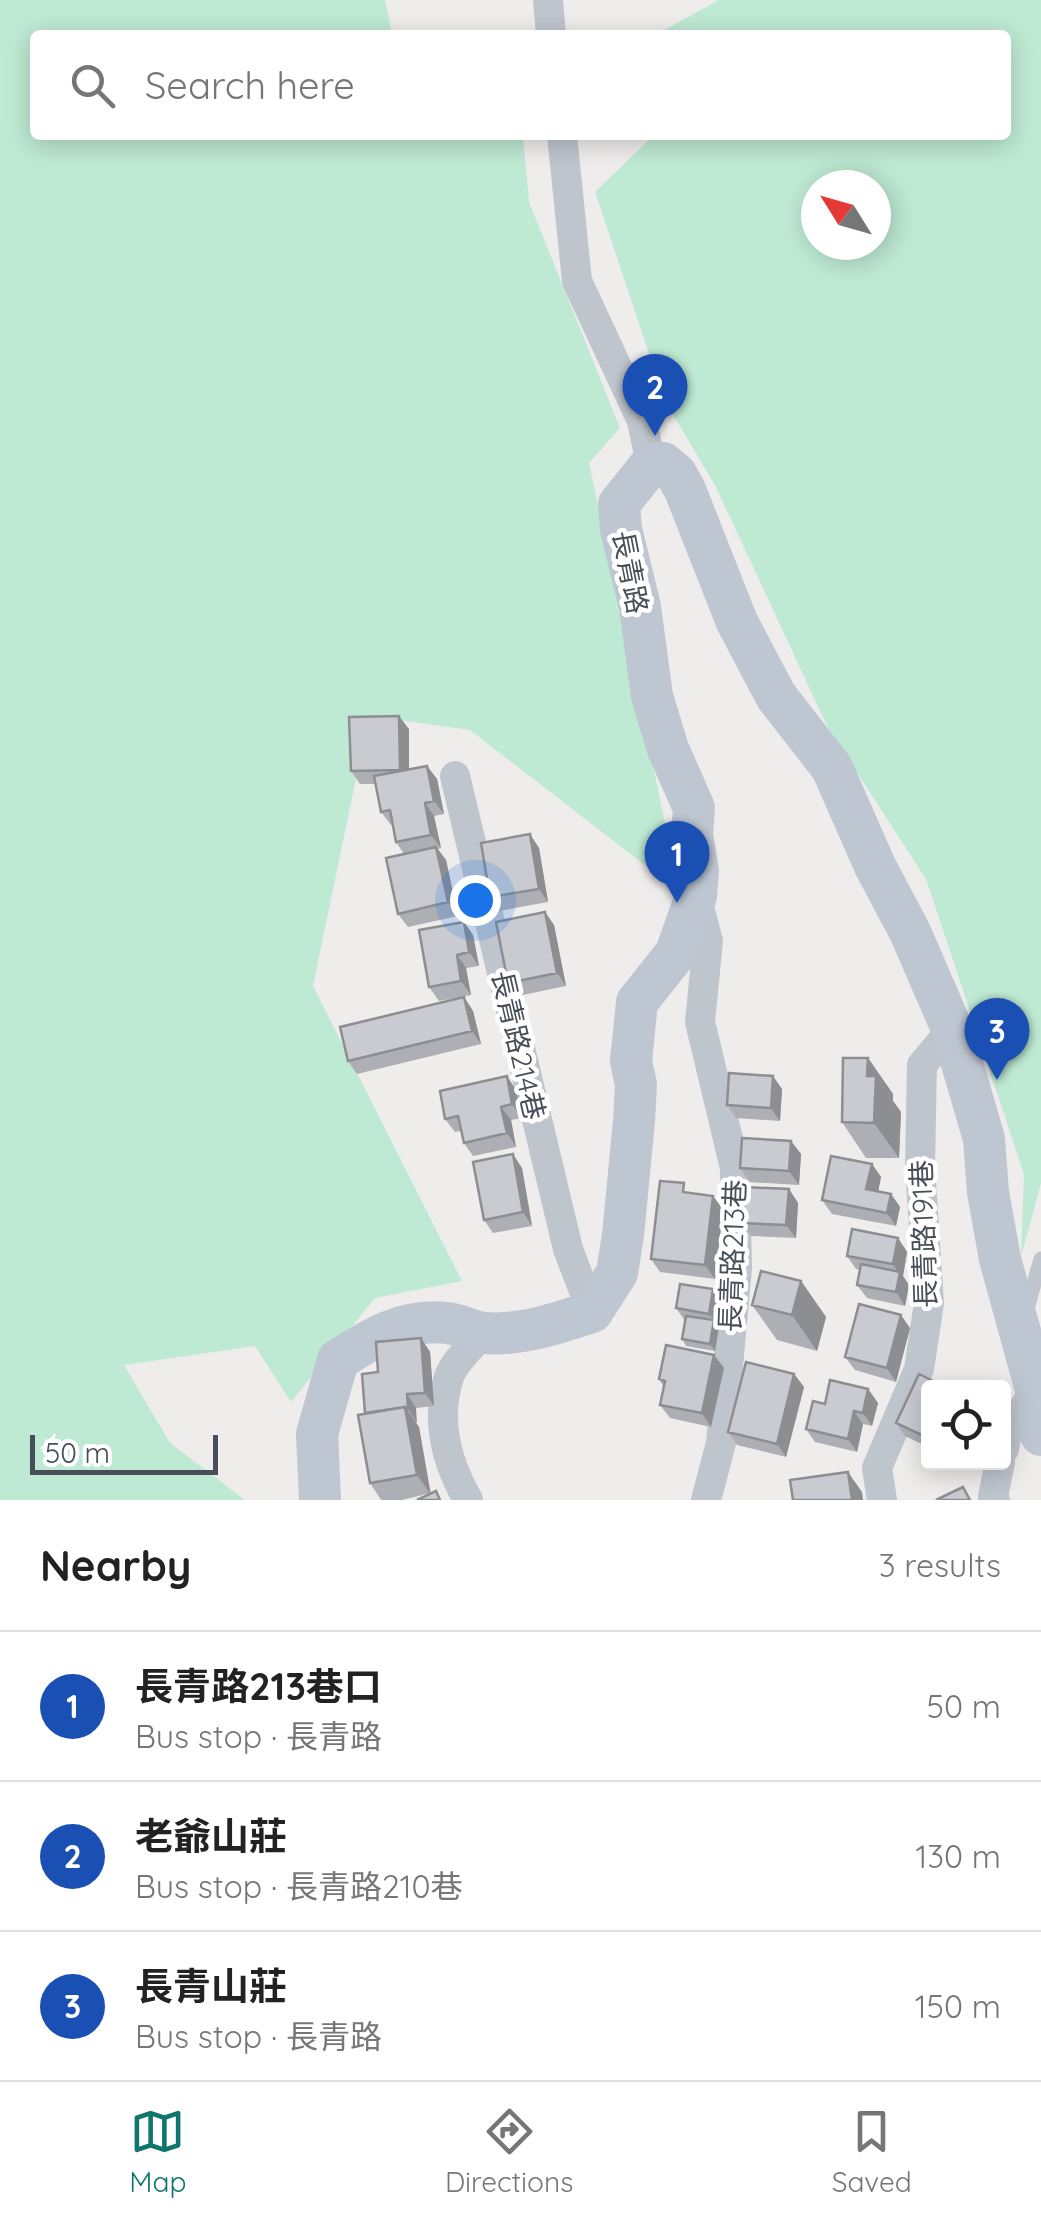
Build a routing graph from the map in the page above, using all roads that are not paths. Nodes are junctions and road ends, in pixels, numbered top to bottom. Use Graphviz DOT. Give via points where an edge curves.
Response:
graph roads {
  1 [pos="548,0"];
  2 [pos="551,30"];
  3 [pos="563,140"];
  4 [pos="651,464"];
  5 [pos="455,776"];
  6 [pos="696,896"];
  7 [pos="952,1029"];
  8 [pos="1041,1259"];
  9 [pos="592,1312"];
  10 [pos="1019,1330"];
  11 [pos="483,1333"];
  12 [pos="1036,1390"];
  13 [pos="1011,1426"];
  14 [pos="1041,1434"];
  15 [pos="999,1470"];
  16 [pos="320,1500"];
  17 [pos="468,1500"];
  18 [pos="706,1500"];
  19 [pos="882,1500"];
  20 [pos="995,1500"];
  1 -- 2 [label="street"];
  3 -- 4 [label="street" via="578,281 642,422"];
  4 -- 6 [label="street, 長青路" via="619,504 621,529 652,696 694,808"];
  4 -- 7 [label="street" via="664,464 685,490 737,622 776,696 832,768"];
  5 -- 9 [label="street, 長青路214巷" via="568,1249"];
  6 -- 9 [label="street, 長青路" via="676,952 637,1002 634,1121 620,1254 617,1273"];
  6 -- 18 [label="street, 長青路213巷" via="708,940 700,1022 736,1168 738,1268 721,1442"];
  7 -- 10 [label="street" via="981,1126 1000,1259"];
  7 -- 19 [label="street, 長青路191巷" via="922,1065 929,1303 919,1369 877,1468"];
  8 -- 10 [label="lane"];
  9 -- 11 [label="street"];
  10 -- 12 [label="street"];
  11 -- 16 [label="street" via="448,1323 406,1325 338,1360 317,1434"];
  11 -- 17 [label="street" via="450,1374 442,1419 451,1470"];
  12 -- 13 [label="street"];
  12 -- 14 [label="street"];
  15 -- 20 [label="street"];
}
